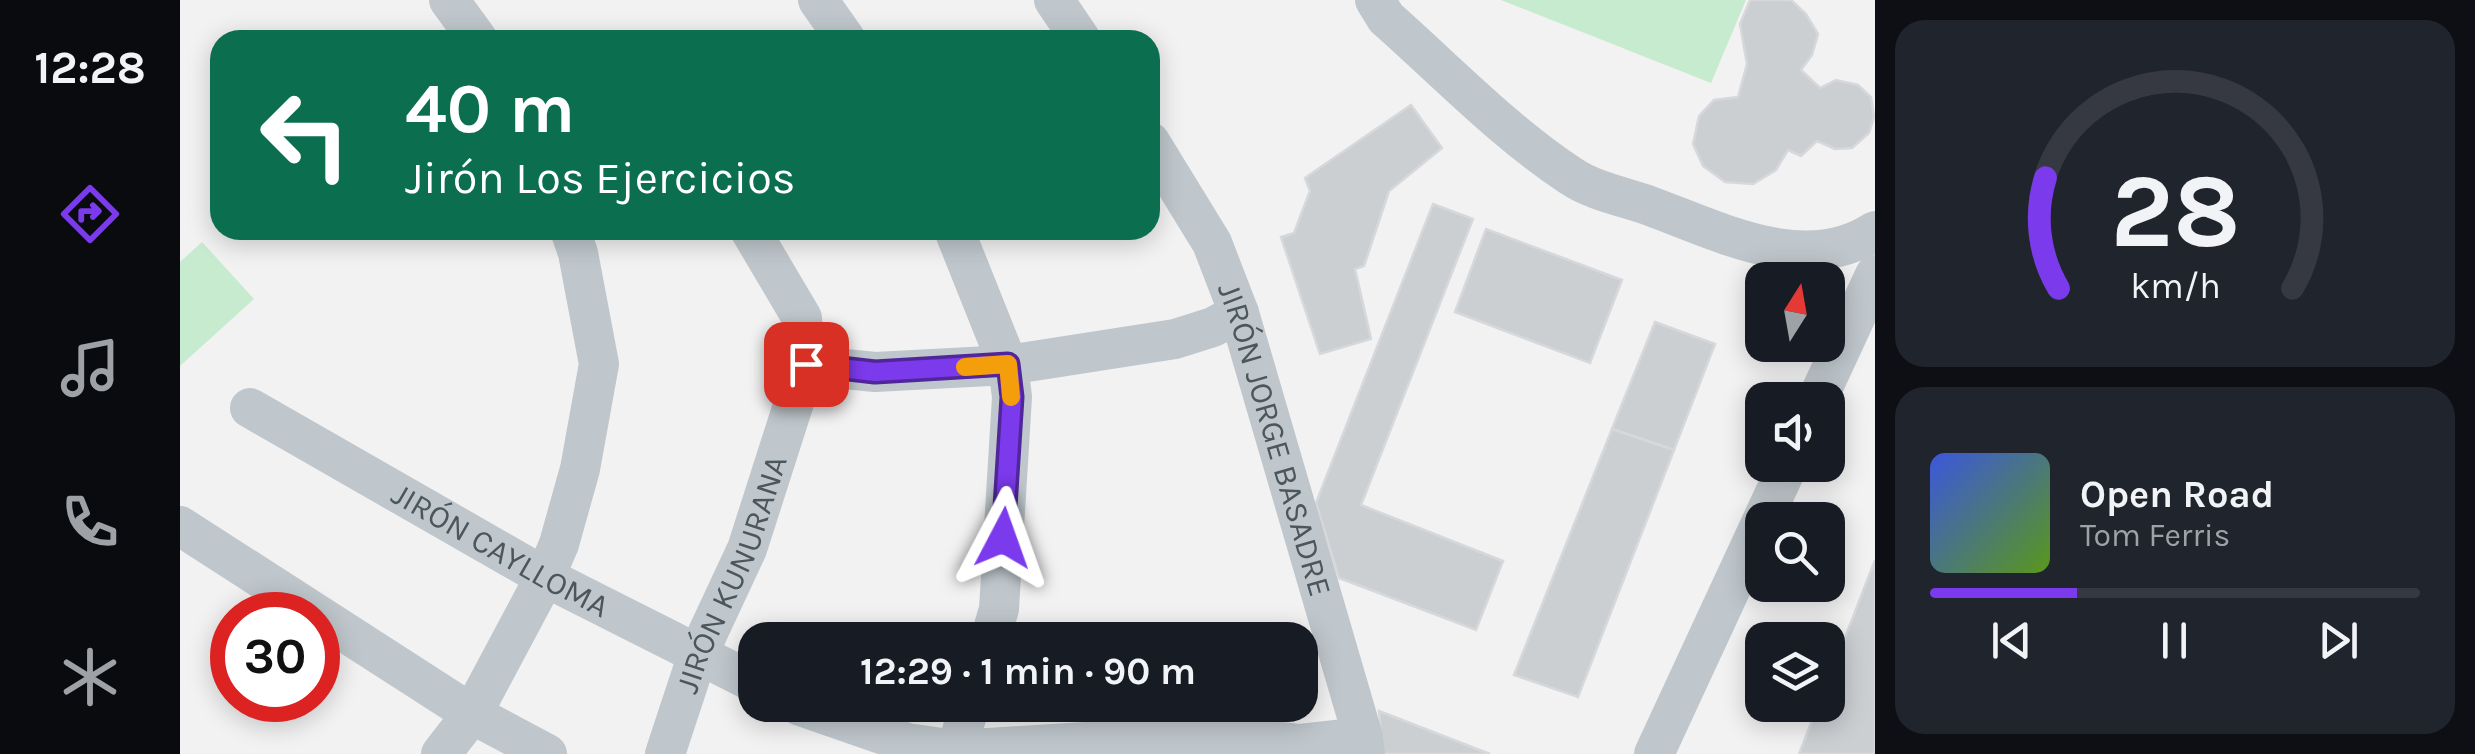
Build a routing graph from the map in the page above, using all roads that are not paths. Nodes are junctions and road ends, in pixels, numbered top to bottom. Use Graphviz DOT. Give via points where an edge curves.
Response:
graph roads {
  1 [pos="449,0"];
  2 [pos="818,0"];
  3 [pos="1054,0"];
  4 [pos="1375,0"];
  5 [pos="471,30"];
  6 [pos="839,30"];
  7 [pos="1074,30"];
  8 [pos="1160,158"];
  9 [pos="1875,231"];
  10 [pos="573,240"];
  11 [pos="756,240"];
  12 [pos="958,240"];
  13 [pos="1768,262"];
  14 [pos="1779,262"];
  15 [pos="1875,275"];
  16 [pos="1239,312"];
  17 [pos="806,364"];
  18 [pos="1008,364"];
  19 [pos="1819,376"];
  20 [pos="250,408"];
  21 [pos="1780,482"];
  22 [pos="180,526"];
  23 [pos="545,577"];
  24 [pos="995,622"];
  25 [pos="698,654"];
  26 [pos="738,674"];
  27 [pos="472,714"];
  28 [pos="846,722"];
  29 [pos="965,722"];
  30 [pos="1364,745"];
  31 [pos="955,752"];
  32 [pos="441,754"];
  33 [pos="546,754"];
  34 [pos="665,754"];
  35 [pos="1654,754"];
  1 -- 5 [label="street"];
  2 -- 6 [label="street"];
  3 -- 7 [label="street"];
  4 -- 13 [label="street" via="1386,18 1511,130 1574,178"];
  8 -- 16 [label="street, JIRÓN JORGE BASADRE" via="1212,243"];
  9 -- 14 [label="street"];
  10 -- 23 [label="street" via="599,364 580,470"];
  11 -- 17 [label="street, JIRÓN KUNURANA" via="802,318"];
  12 -- 18 [label="street"];
  15 -- 19 [label="street"];
  16 -- 18 [label="street" via="1175,339"];
  16 -- 30 [label="street, JIRÓN JORGE BASADRE"];
  17 -- 18 [label="street" via="875,372"];
  17 -- 25 [label="street, JIRÓN KUNURANA" via="747,549"];
  18 -- 24 [label="street" via="1012,397"];
  20 -- 23 [label="street, JIRÓN CAYLLOMA"];
  21 -- 35 [label="street"];
  22 -- 27 [label="street"];
  23 -- 25 [label="street, JIRÓN CAYLLOMA"];
  23 -- 27 [label="street"];
  25 -- 26 [label="street, JIRÓN CAYLLOMA"];
  25 -- 34 [label="street, JIRÓN KUNURANA"];
  27 -- 32 [label="street"];
  27 -- 33 [label="street"];
  28 -- 31 [label="street"];
  29 -- 31 [label="street"];
  30 -- 31 [label="street" via="1212,734"];
}
